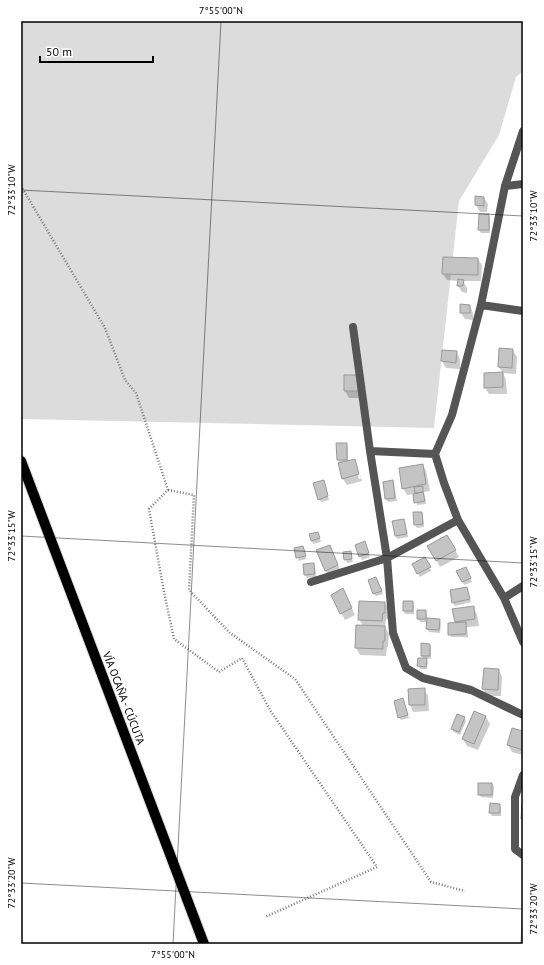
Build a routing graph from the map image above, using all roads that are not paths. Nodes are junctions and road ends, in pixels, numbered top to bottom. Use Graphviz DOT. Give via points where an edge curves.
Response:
graph roads {
  1 [pos="523,131"];
  2 [pos="523,184"];
  3 [pos="505,186"];
  4 [pos="481,305"];
  5 [pos="523,311"];
  6 [pos="353,327"];
  7 [pos="370,452"];
  8 [pos="435,454"];
  9 [pos="21,461"];
  10 [pos="458,520"];
  11 [pos="387,558"];
  12 [pos="311,582"];
  13 [pos="523,586"];
  14 [pos="504,598"];
  15 [pos="523,642"];
  16 [pos="523,715"];
  17 [pos="523,775"];
  18 [pos="523,855"];
  19 [pos="204,944"];
  1 -- 3 [label="street"];
  2 -- 3 [label="street"];
  3 -- 4 [label="street"];
  4 -- 5 [label="street"];
  4 -- 8 [label="street" via="452,415"];
  6 -- 7 [label="street"];
  7 -- 8 [label="street"];
  7 -- 11 [label="street"];
  8 -- 10 [label="street"];
  9 -- 19 [label="main road, VÍA OCAÑA - CÚCUTA"];
  10 -- 11 [label="street"];
  10 -- 14 [label="street"];
  11 -- 12 [label="street"];
  11 -- 16 [label="street" via="393,633 406,668 423,678 471,690"];
  13 -- 14 [label="street"];
  14 -- 15 [label="street"];
  17 -- 18 [label="street" via="515,797 515,849"];
}
